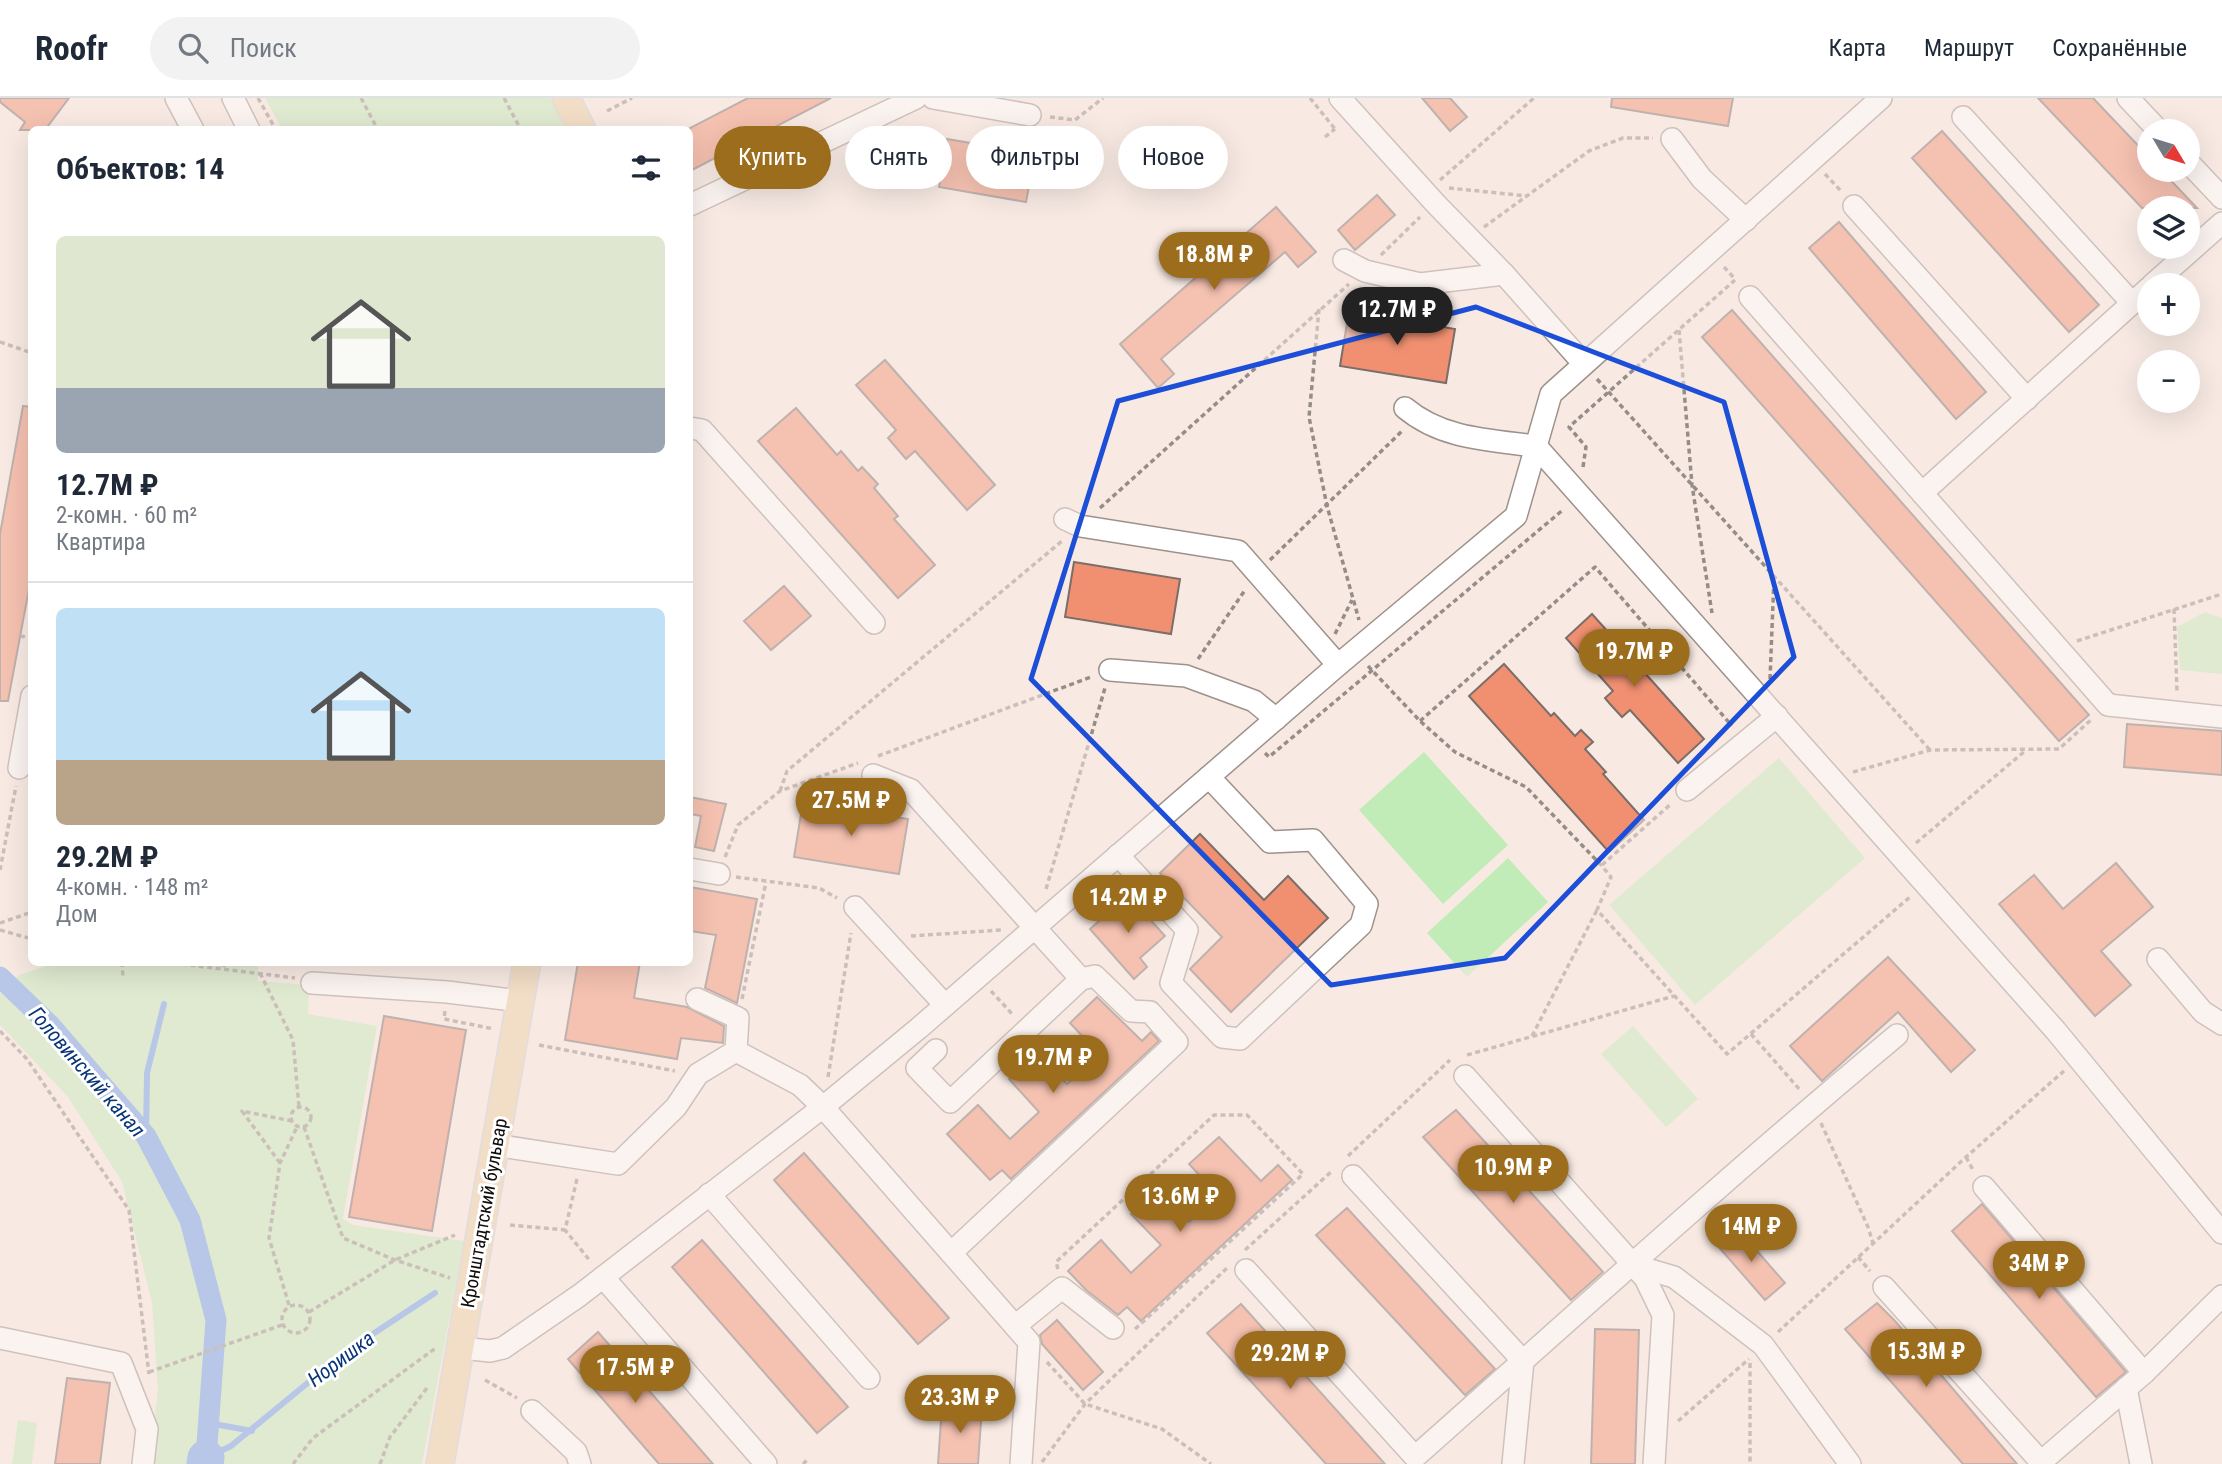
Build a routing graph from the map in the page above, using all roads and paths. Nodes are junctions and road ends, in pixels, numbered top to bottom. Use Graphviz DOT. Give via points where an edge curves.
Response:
graph roads {
  1 [pos="176,98"];
  2 [pos="233,98"];
  3 [pos="258,98"];
  4 [pos="361,98"];
  5 [pos="503,98"];
  6 [pos="566,98"];
  7 [pos="632,98"];
  8 [pos="916,98"];
  9 [pos="933,98"];
  10 [pos="1103,98"];
  11 [pos="1310,98"];
  12 [pos="1340,98"];
  13 [pos="1534,98"];
  14 [pos="2128,98"];
  15 [pos="1868,102"];
  16 [pos="607,111"];
  17 [pos="1030,115"];
  18 [pos="1964,117"];
  19 [pos="2148,119"];
  20 [pos="191,126"];
  21 [pos="247,126"];
  22 [pos="274,126"];
  23 [pos="376,126"];
  24 [pos="519,126"];
  25 [pos="580,126"];
  26 [pos="1335,129"];
  27 [pos="1672,139"];
  28 [pos="1818,165"];
  29 [pos="2200,175"];
  30 [pos="1431,194"];
  31 [pos="1527,196"];
  32 [pos="2222,198"];
  33 [pos="693,204"];
  34 [pos="1854,206"];
  35 [pos="1746,220"];
  36 [pos="2222,223"];
  37 [pos="1468,238"];
  38 [pos="1344,260"];
  39 [pos="1722,264"];
  40 [pos="1365,271"];
  41 [pos="2167,273"];
  42 [pos="1504,274"];
  43 [pos="1735,279"];
  44 [pos="1750,297"];
  45 [pos="2137,299"];
  46 [pos="2132,303"];
  47 [pos="1319,308"];
  48 [pos="1679,330"];
  49 [pos="0,342"];
  50 [pos="28,352"];
  51 [pos="1584,364"];
  52 [pos="1609,393"];
  53 [pos="2027,399"];
  54 [pos="1411,412"];
  55 [pos="693,428"];
  56 [pos="1536,446"];
  57 [pos="1692,485"];
  58 [pos="1922,493"];
  59 [pos="1580,495"];
  60 [pos="1326,506"];
  61 [pos="1073,522"];
  62 [pos="1257,573"];
  63 [pos="1774,576"];
  64 [pos="2222,594"];
  65 [pos="1353,599"];
  66 [pos="2174,609"];
  67 [pos="874,623"];
  68 [pos="20,636"];
  69 [pos="28,637"];
  70 [pos="1368,640"];
  71 [pos="2057,647"];
  72 [pos="1718,651"];
  73 [pos="1332,658"];
  74 [pos="1110,670"];
  75 [pos="1372,671"];
  76 [pos="1186,677"];
  77 [pos="2108,705"];
  78 [pos="1773,712"];
  79 [pos="2178,713"];
  80 [pos="28,715"];
  81 [pos="2222,718"];
  82 [pos="1276,719"];
  83 [pos="1420,721"];
  84 [pos="1745,741"];
  85 [pos="2026,749"];
  86 [pos="1930,750"];
  87 [pos="868,765"];
  88 [pos="17,767"];
  89 [pos="1209,777"];
  90 [pos="1831,778"];
  91 [pos="1687,790"];
  92 [pos="780,791"];
  93 [pos="1118,855"];
  94 [pos="1901,857"];
  95 [pos="1602,866"];
  96 [pos="0,870"];
  97 [pos="693,870"];
  98 [pos="719,874"];
  99 [pos="766,881"];
  100 [pos="1924,883"];
  101 [pos="1046,889"];
  102 [pos="855,907"];
  103 [pos="1597,910"];
  104 [pos="28,913"];
  105 [pos="0,923"];
  106 [pos="1035,928"];
  107 [pos="0,930"];
  108 [pos="28,938"];
  109 [pos="884,938"];
  110 [pos="2158,959"];
  111 [pos="122,966"];
  112 [pos="232,966"];
  113 [pos="526,966"];
  114 [pos="260,972"];
  115 [pos="123,978"];
  116 [pos="1081,979"];
  117 [pos="312,983"];
  118 [pos="986,986"];
  119 [pos="447,992"];
  120 [pos="1674,996"];
  121 [pos="697,999"];
  122 [pos="520,1001"];
  123 [pos="946,1004"];
  124 [pos="738,1018"];
  125 [pos="2222,1024"];
  126 [pos="495,1029"];
  127 [pos="1027,1030"];
  128 [pos="0,1031"];
  129 [pos="1751,1034"];
  130 [pos="1897,1035"];
  131 [pos="1532,1037"];
  132 [pos="539,1045"];
  133 [pos="936,1050"];
  134 [pos="736,1051"];
  135 [pos="2079,1058"];
  136 [pos="1450,1060"];
  137 [pos="1464,1066"];
  138 [pos="698,1074"];
  139 [pos="1813,1105"];
  140 [pos="299,1107"];
  141 [pos="823,1107"];
  142 [pos="292,1121"];
  143 [pos="297,1127"];
  144 [pos="304,1127"];
  145 [pos="495,1145"];
  146 [pos="583,1158"];
  147 [pos="280,1164"];
  148 [pos="1353,1177"];
  149 [pos="1984,1187"];
  150 [pos="709,1194"];
  151 [pos="510,1225"];
  152 [pos="565,1230"];
  153 [pos="461,1233"];
  154 [pos="2222,1233"];
  155 [pos="1873,1243"];
  156 [pos="1224,1247"];
  157 [pos="1228,1251"];
  158 [pos="951,1253"];
  159 [pos="394,1259"];
  160 [pos="1242,1260"];
  161 [pos="1633,1265"];
  162 [pos="603,1277"];
  163 [pos="453,1279"];
  164 [pos="1884,1287"];
  165 [pos="1062,1288"];
  166 [pos="2222,1296"];
  167 [pos="289,1305"];
  168 [pos="309,1312"];
  169 [pos="282,1325"];
  170 [pos="1015,1326"];
  171 [pos="1113,1328"];
  172 [pos="1,1342"];
  173 [pos="1029,1342"];
  174 [pos="449,1347"];
  175 [pos="1757,1352"];
  176 [pos="1523,1361"];
  177 [pos="149,1373"];
  178 [pos="2144,1373"];
  179 [pos="869,1378"];
  180 [pos="485,1380"];
  181 [pos="148,1384"];
  182 [pos="427,1388"];
  183 [pos="2126,1388"];
  184 [pos="1085,1404"];
  185 [pos="533,1411"];
  186 [pos="1655,1441"];
  187 [pos="807,1460"];
  188 [pos="143,1464"];
  189 [pos="293,1464"];
  190 [pos="380,1464"];
  191 [pos="440,1464"];
  192 [pos="580,1464"];
  193 [pos="766,1464"];
  194 [pos="803,1464"];
  195 [pos="1021,1464"];
  196 [pos="1041,1464"];
  197 [pos="1211,1464"];
  198 [pos="1513,1464"];
  199 [pos="1654,1464"];
  200 [pos="1750,1464"];
  201 [pos="1850,1464"];
  202 [pos="2141,1464"];
  1 -- 20 [label="street"];
  2 -- 21 [label="street"];
  3 -- 22 [label="path"];
  4 -- 23 [label="path"];
  5 -- 24 [label="path"];
  6 -- 25 [label="main road"];
  7 -- 16 [label="path"];
  8 -- 33 [label="street"];
  9 -- 17 [label="street"];
  10 -- 17 [label="path" via="1074,120"];
  11 -- 26 [label="path"];
  12 -- 30 [label="street"];
  13 -- 30 [label="path"];
  14 -- 19 [label="street"];
  15 -- 35 [label="street"];
  18 -- 46 [label="street"];
  27 -- 31 [label="path" via="1623,138 1589,151"];
  27 -- 35 [label="street" via="1702,179"];
  28 -- 34 [label="path"];
  29 -- 32 [label="street"];
  30 -- 31 [label="path"];
  30 -- 37 [label="street"];
  30 -- 40 [label="path"];
  31 -- 37 [label="path"];
  34 -- 53 [label="street"];
  35 -- 51 [label="street"];
  36 -- 41 [label="street"];
  37 -- 42 [label="street"];
  38 -- 40 [label="street"];
  39 -- 43 [label="path"];
  40 -- 42 [label="street" via="1420,284"];
  40 -- 47 [label="path"];
  42 -- 51 [label="street"];
  43 -- 44 [label="path"];
  43 -- 48 [label="path"];
  44 -- 58 [label="street"];
  45 -- 46 [label="street"];
  46 -- 53 [label="street"];
  47 -- 60 [label="path" via="1309,417"];
  47 -- 61 [label="path"];
  48 -- 52 [label="path"];
  48 -- 57 [label="path"];
  49 -- 50 [label="path"];
  51 -- 56 [label="street" via="1551,394"];
  52 -- 57 [label="path"];
  52 -- 59 [label="path" via="1569,427 1586,447"];
  53 -- 58 [label="street"];
  54 -- 56 [label="street" via="1458,436"];
  54 -- 60 [label="path"];
  55 -- 67 [label="street" via="702,430"];
  56 -- 59 [label="street"];
  56 -- 70 [label="street" via="1516,516"];
  57 -- 63 [label="path"];
  57 -- 72 [label="path"];
  58 -- 71 [label="street"];
  59 -- 72 [label="street"];
  59 -- 75 [label="path"];
  60 -- 62 [label="path"];
  60 -- 65 [label="path"];
  61 -- 62 [label="street" via="1238,551"];
  61 -- 92 [label="path" via="787,771"];
  62 -- 73 [label="street"];
  62 -- 76 [label="path"];
  63 -- 78 [label="path"];
  63 -- 86 [label="path"];
  64 -- 66 [label="path"];
  65 -- 70 [label="path"];
  65 -- 73 [label="path"];
  66 -- 71 [label="path"];
  66 -- 79 [label="path"];
  68 -- 69 [label="path"];
  70 -- 73 [label="street"];
  70 -- 75 [label="path" via="1371,644 1359,655"];
  71 -- 77 [label="street"];
  72 -- 78 [label="street"];
  73 -- 82 [label="street"];
  74 -- 76 [label="street"];
  74 -- 87 [label="path"];
  74 -- 101 [label="path"];
  75 -- 83 [label="path"];
  76 -- 82 [label="street" via="1254,701"];
  77 -- 79 [label="street"];
  77 -- 85 [label="path" via="2059,749"];
  78 -- 84 [label="street"];
  78 -- 90 [label="street"];
  79 -- 81 [label="street"];
  80 -- 88 [label="street"];
  82 -- 89 [label="street"];
  83 -- 84 [label="path" via="1595,567"];
  83 -- 95 [label="path" via="1455,752 1526,787"];
  84 -- 91 [label="street"];
  85 -- 86 [label="path"];
  85 -- 94 [label="path"];
  86 -- 90 [label="path"];
  87 -- 92 [label="path"];
  87 -- 106 [label="street" via="911,790"];
  88 -- 96 [label="path"];
  89 -- 93 [label="street"];
  89 -- 93 [label="street" via="1270,842 1313,840 1367,904 1361,925 1240,1039 1222,1037 1171,983 1187,930"];
  90 -- 94 [label="street"];
  91 -- 95 [label="path"];
  92 -- 98 [label="path" via="738,825"];
  93 -- 106 [label="street"];
  94 -- 100 [label="street"];
  95 -- 103 [label="path" via="1611,877"];
  97 -- 98 [label="street"];
  98 -- 99 [label="path"];
  99 -- 102 [label="path" via="819,888"];
  99 -- 124 [label="path"];
  100 -- 129 [label="path"];
  100 -- 135 [label="street"];
  102 -- 109 [label="street"];
  102 -- 141 [label="path"];
  103 -- 120 [label="path"];
  103 -- 131 [label="path"];
  104 -- 105 [label="path"];
  106 -- 109 [label="path"];
  106 -- 116 [label="street"];
  106 -- 123 [label="street"];
  107 -- 108 [label="path"];
  109 -- 123 [label="street"];
  110 -- 125 [label="street" via="2203,1012"];
  111 -- 115 [label="path"];
  112 -- 114 [label="path"];
  113 -- 122 [label="main road, Кронштадтский бульвар"];
  114 -- 117 [label="path"];
  114 -- 140 [label="path" via="293,1040"];
  116 -- 127 [label="street"];
  116 -- 158 [label="street" via="1096,976 1131,1011 1150,1012 1177,1042"];
  117 -- 119 [label="street"];
  118 -- 127 [label="path"];
  119 -- 122 [label="street"];
  119 -- 126 [label="path" via="444,1019"];
  120 -- 129 [label="path" via="1727,1054"];
  120 -- 131 [label="path"];
  121 -- 124 [label="street"];
  122 -- 145 [label="main road, Кронштадтский бульвар"];
  123 -- 141 [label="street"];
  124 -- 134 [label="street"];
  127 -- 133 [label="street" via="950,1102 917,1068"];
  128 -- 177 [label="path" via="27,1059 129,1210"];
  129 -- 139 [label="path"];
  130 -- 139 [label="street"];
  131 -- 137 [label="path"];
  132 -- 138 [label="path"];
  134 -- 138 [label="street"];
  134 -- 141 [label="street" via="800,1085"];
  135 -- 154 [label="street"];
  135 -- 155 [label="path"];
  136 -- 160 [label="path"];
  137 -- 161 [label="street"];
  138 -- 146 [label="street" via="676,1107 618,1164"];
  139 -- 155 [label="path"];
  139 -- 161 [label="street"];
  140 -- 142 [label="path"];
  140 -- 144 [label="path" via="311,1115"];
  141 -- 150 [label="street"];
  141 -- 158 [label="street"];
  142 -- 143 [label="path"];
  142 -- 147 [label="path" via="242,1111"];
  143 -- 144 [label="path"];
  143 -- 147 [label="path"];
  144 -- 159 [label="path" via="343,1238"];
  145 -- 146 [label="street"];
  145 -- 174 [label="main road, Кронштадтский бульвар"];
  146 -- 152 [label="path"];
  147 -- 167 [label="path" via="269,1238"];
  148 -- 176 [label="street"];
  149 -- 178 [label="street"];
  150 -- 162 [label="street"];
  150 -- 179 [label="street"];
  151 -- 152 [label="path"];
  152 -- 162 [label="path"];
  153 -- 159 [label="path"];
  155 -- 175 [label="path"];
  156 -- 157 [label="path"];
  156 -- 165 [label="path" via="1303,1174 1247,1115 1214,1115 1056,1262"];
  156 -- 171 [label="path" via="1131,1333"];
  158 -- 170 [label="street"];
  159 -- 163 [label="path"];
  159 -- 168 [label="path"];
  160 -- 176 [label="street" via="1415,1457"];
  160 -- 184 [label="path"];
  161 -- 175 [label="street" via="1674,1278"];
  161 -- 176 [label="street"];
  161 -- 186 [label="street" via="1645,1278 1663,1315"];
  162 -- 174 [label="street" via="503,1348 490,1352"];
  162 -- 193 [label="street"];
  164 -- 183 [label="street" via="2041,1462"];
  165 -- 170 [label="street"];
  165 -- 171 [label="street"];
  166 -- 178 [label="street"];
  167 -- 168 [label="path" via="301,1305"];
  167 -- 169 [label="path" via="282,1314"];
  168 -- 169 [label="path" via="310,1324 302,1332 291,1333"];
  169 -- 177 [label="path"];
  170 -- 173 [label="street"];
  172 -- 188 [label="street" via="121,1363 147,1429"];
  173 -- 184 [label="path"];
  173 -- 195 [label="street"];
  174 -- 189 [label="path" via="313,1438"];
  174 -- 191 [label="main road, Кронштадтский бульвар"];
  175 -- 186 [label="path"];
  175 -- 200 [label="path"];
  175 -- 201 [label="street"];
  176 -- 198 [label="street"];
  177 -- 181 [label="path"];
  178 -- 183 [label="street"];
  180 -- 185 [label="path"];
  182 -- 190 [label="path" via="390,1437"];
  183 -- 202 [label="street"];
  184 -- 196 [label="path"];
  184 -- 197 [label="path" via="1162,1429"];
  185 -- 192 [label="street" via="576,1452"];
  186 -- 199 [label="street"];
  187 -- 194 [label="path"];
}
